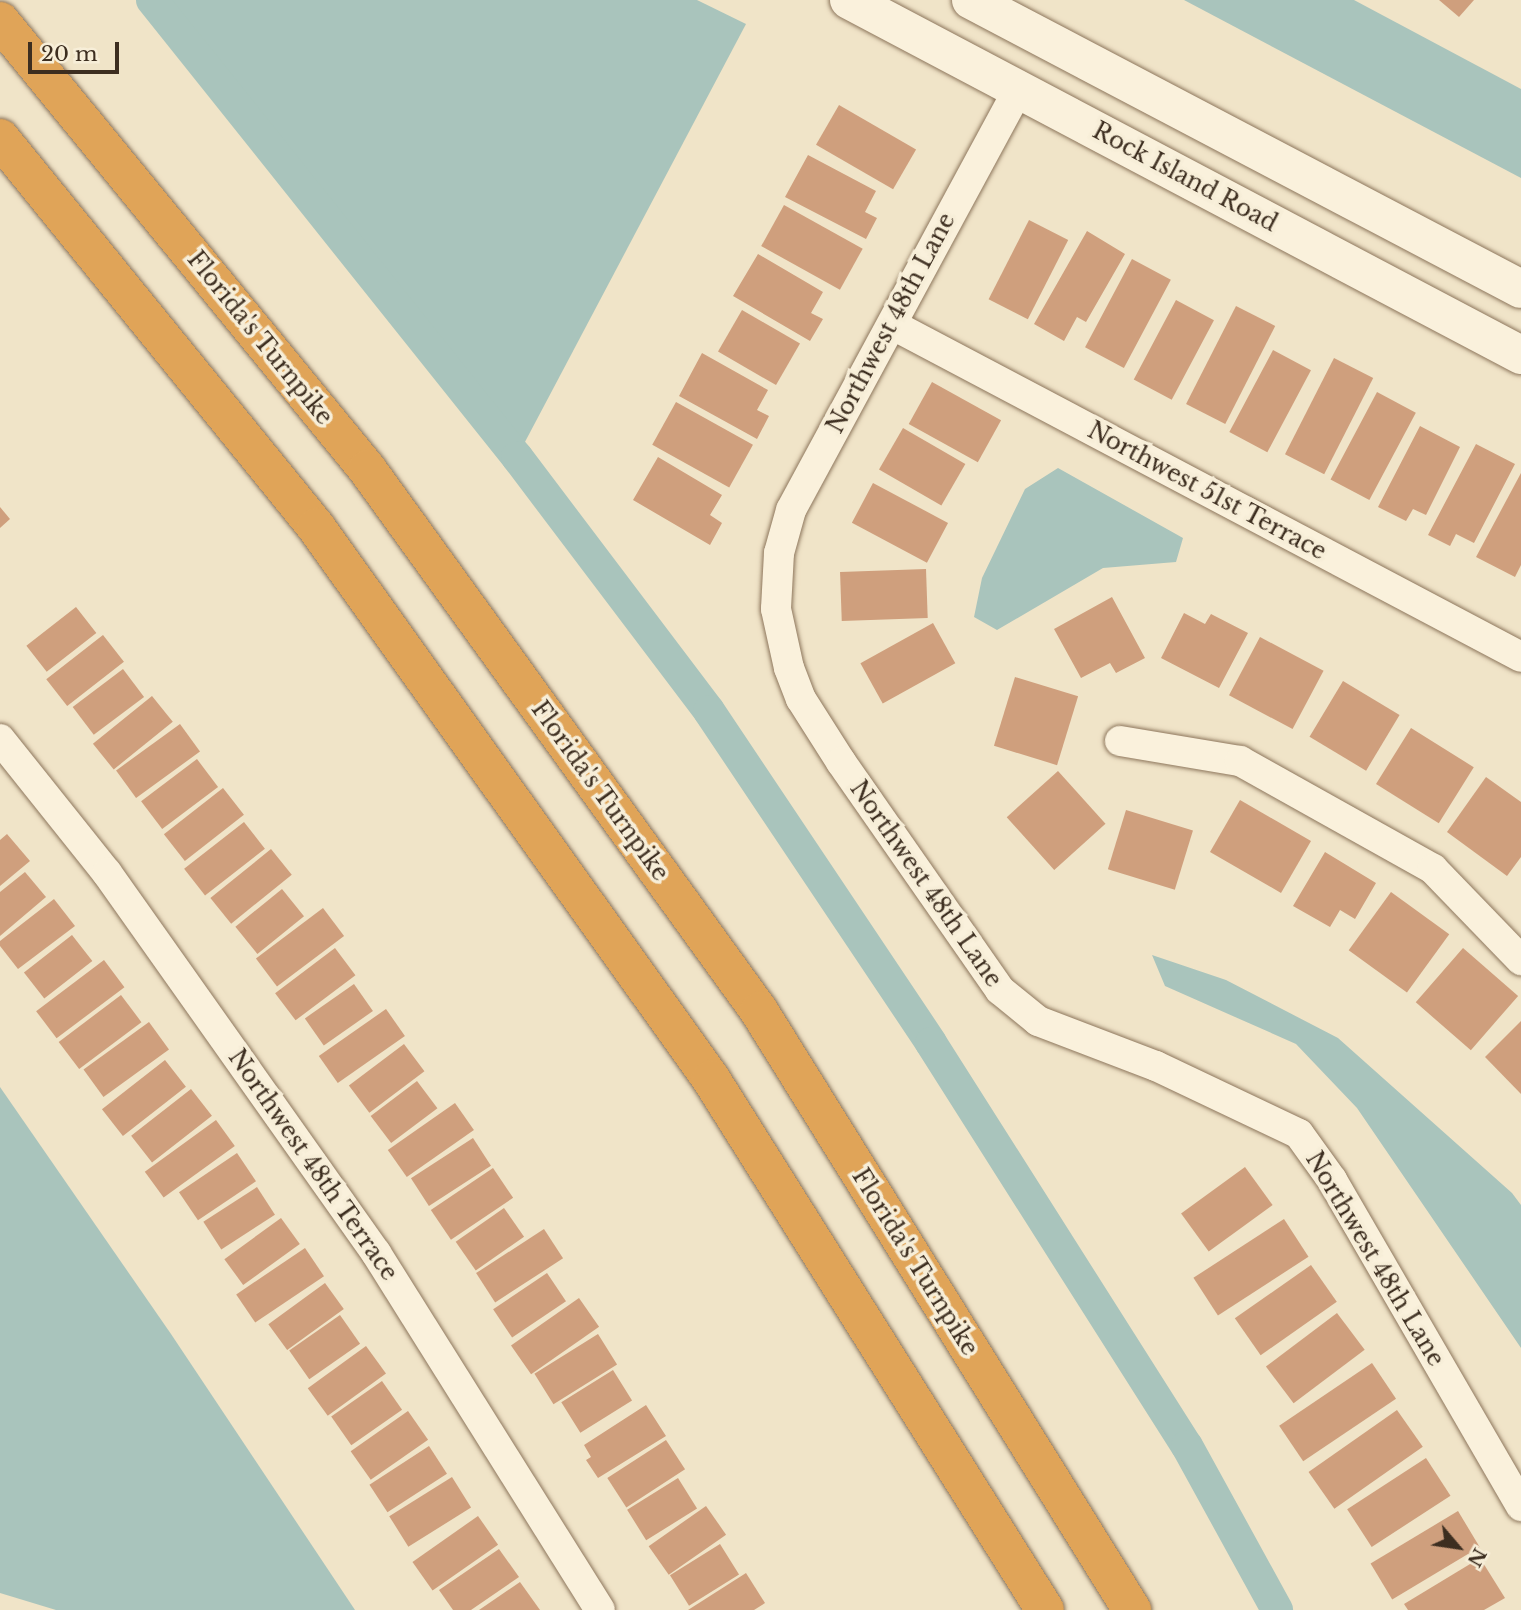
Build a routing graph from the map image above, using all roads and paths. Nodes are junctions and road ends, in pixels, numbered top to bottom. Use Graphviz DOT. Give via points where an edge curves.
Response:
graph roads {
  1 [pos="849,0"];
  2 [pos="971,0"];
  3 [pos="0,21"];
  4 [pos="1018,90"];
  5 [pos="0,138"];
  6 [pos="1521,289"];
  7 [pos="892,325"];
  8 [pos="1521,355"];
  9 [pos="1521,657"];
  10 [pos="0,739"];
  11 [pos="1121,741"];
  12 [pos="1521,960"];
  13 [pos="1521,1506"];
  14 [pos="600,1610"];
  15 [pos="1045,1610"];
  16 [pos="1132,1610"];
  1 -- 4 [label="main road, Rock Island Road"];
  2 -- 6 [label="main road"];
  3 -- 16 [label="highway, Florida's Turnpike" via="367,469 759,1011"];
  4 -- 7 [label="street, Northwest 48th Lane"];
  4 -- 8 [label="main road, Rock Island Road"];
  5 -- 15 [label="highway" via="316,527 703,1067"];
  7 -- 9 [label="street, Northwest 51st Terrace"];
  7 -- 13 [label="street, Northwest 48th Lane" via="800,490 784,532 776,609 800,699 1000,990 1038,1021 1156,1066 1299,1133 1332,1180"];
  10 -- 14 [label="street, Northwest 48th Terrace" via="107,873 376,1253"];
  11 -- 12 [label="street" via="1240,761 1433,869"];
}
